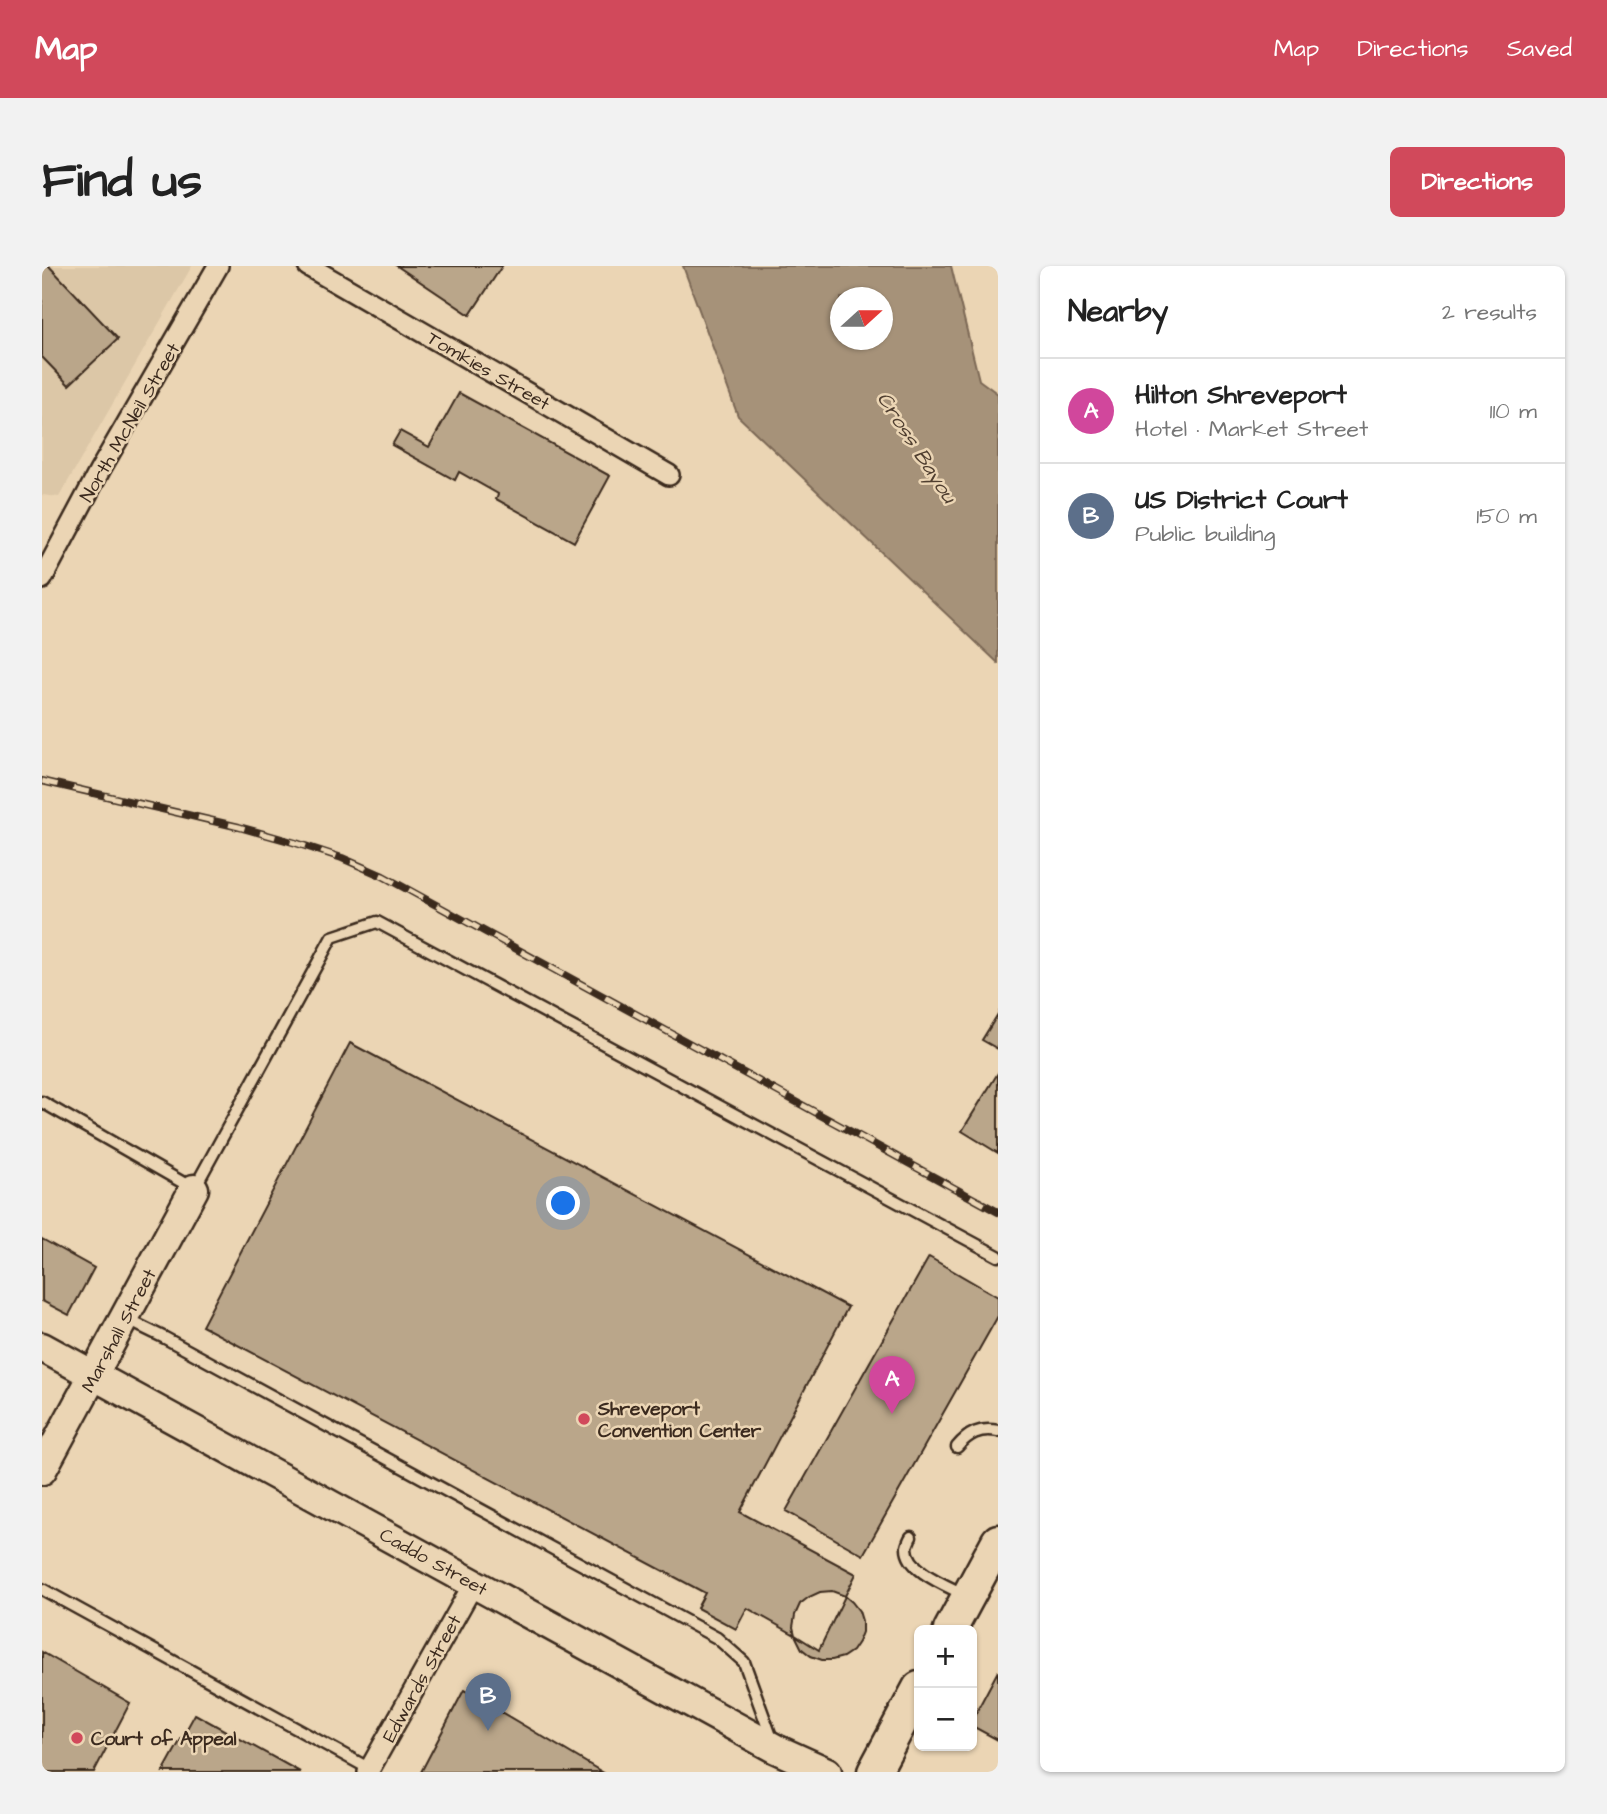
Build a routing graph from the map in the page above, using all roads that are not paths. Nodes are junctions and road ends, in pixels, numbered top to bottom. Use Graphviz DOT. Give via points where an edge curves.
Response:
graph roads {
  1 [pos="218,266"];
  2 [pos="308,266"];
  3 [pos="669,475"];
  4 [pos="42,579"];
  5 [pos="42,1102"];
  6 [pos="194,1189"];
  7 [pos="998,1256"];
  8 [pos="125,1318"];
  9 [pos="42,1347"];
  10 [pos="94,1375"];
  11 [pos="998,1430"];
  12 [pos="957,1447"];
  13 [pos="42,1470"];
  14 [pos="911,1537"];
  15 [pos="998,1541"];
  16 [pos="474,1583"];
  17 [pos="42,1589"];
  18 [pos="968,1596"];
  19 [pos="953,1625"];
  20 [pos="914,1697"];
  21 [pos="776,1749"];
  22 [pos="369,1771"];
  23 [pos="827,1772"];
  24 [pos="874,1772"];
  1 -- 4 [label="street, North McNeil Street"];
  2 -- 3 [label="street, Tomkies Street"];
  5 -- 6 [label="lane"];
  6 -- 7 [label="lane" via="332,937 377,922"];
  6 -- 8 [label="main road, Marshall Street"];
  8 -- 10 [label="main road, Marshall Street"];
  8 -- 21 [label="lane" via="717,1638 744,1662"];
  9 -- 10 [label="main road, Caddo Street"];
  10 -- 13 [label="main road, Marshall Street"];
  10 -- 16 [label="main road, Caddo Street"];
  11 -- 12 [label="lane" via="976,1431"];
  14 -- 18 [label="lane" via="906,1547 917,1569"];
  15 -- 18 [label="main road"];
  16 -- 21 [label="main road, Caddo Street"];
  16 -- 22 [label="street, Edwards Street"];
  17 -- 22 [label="lane"];
  18 -- 19 [label="main road"];
  20 -- 24 [label="main road"];
  21 -- 23 [label="main road, Caddo Street"];
}
